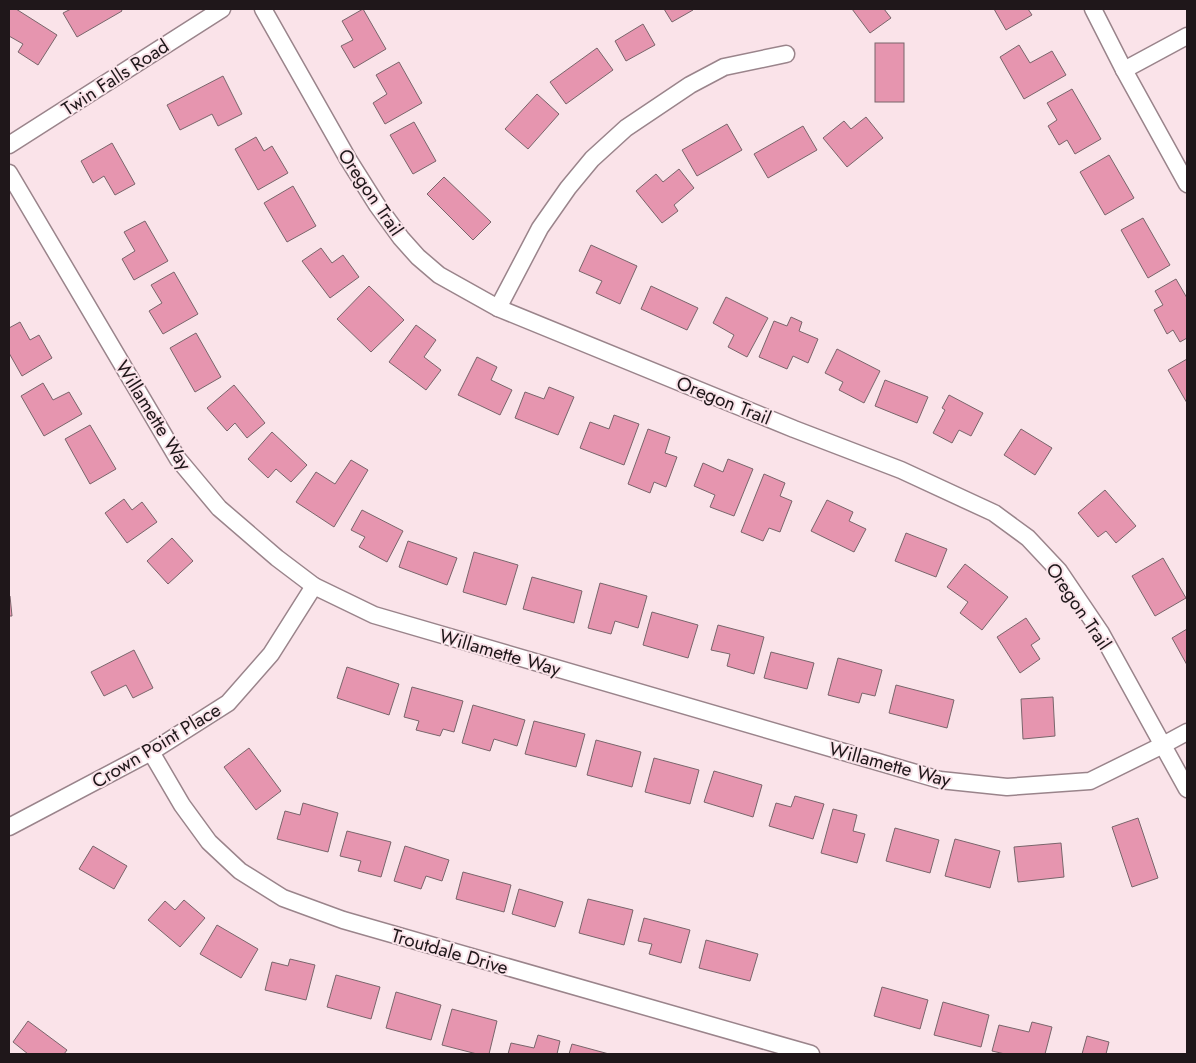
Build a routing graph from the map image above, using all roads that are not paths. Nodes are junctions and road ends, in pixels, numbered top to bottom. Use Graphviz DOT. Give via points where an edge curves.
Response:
graph roads {
  1 [pos="222,9"];
  2 [pos="263,9"];
  3 [pos="1092,9"];
  4 [pos="1187,36"];
  5 [pos="786,54"];
  6 [pos="1124,70"];
  7 [pos="9,145"];
  8 [pos="9,173"];
  9 [pos="1187,184"];
  10 [pos="498,308"];
  11 [pos="314,586"];
  12 [pos="1187,732"];
  13 [pos="1163,746"];
  14 [pos="151,752"];
  15 [pos="1187,788"];
  16 [pos="9,827"];
  17 [pos="812,1054"];
  1 -- 7 [label="street, Twin Falls Road"];
  2 -- 10 [label="street, Oregon Trail" via="348,159 401,238 439,275"];
  3 -- 6 [label="street"];
  4 -- 6 [label="street"];
  5 -- 10 [label="street" via="724,67 690,85 626,128 592,159 568,188 540,228"];
  6 -- 9 [label="street"];
  8 -- 11 [label="street, Willamette Way" via="178,459 219,508"];
  10 -- 13 [label="street, Oregon Trail" via="900,470 994,513 1028,538 1060,571 1101,633"];
  11 -- 13 [label="street, Willamette Way" via="374,615 940,780 1007,787 1090,781"];
  11 -- 14 [label="street, Crown Point Place" via="271,654 228,702"];
  12 -- 13 [label="street, Willamette Way"];
  13 -- 15 [label="street, Oregon Trail"];
  14 -- 16 [label="street, Crown Point Place"];
  14 -- 17 [label="street, Troutdale Drive" via="209,842 240,871 283,898 342,920"];
}
